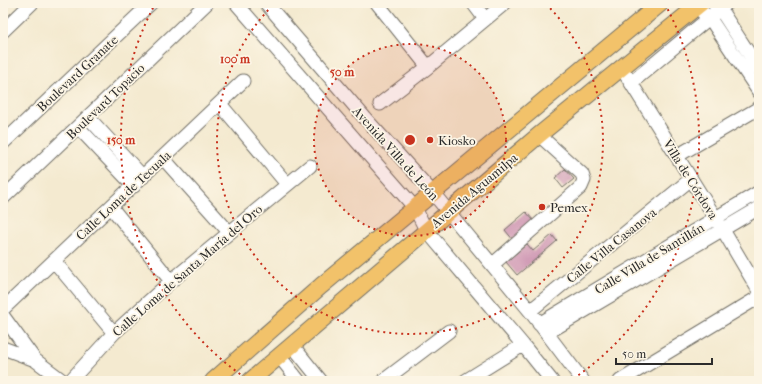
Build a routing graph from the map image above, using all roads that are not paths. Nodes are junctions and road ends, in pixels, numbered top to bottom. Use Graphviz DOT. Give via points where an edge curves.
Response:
graph roads {
  1 [pos="32,3"];
  2 [pos="151,3"];
  3 [pos="207,3"];
  4 [pos="236,3"];
  5 [pos="266,3"];
  6 [pos="377,3"];
  7 [pos="473,3"];
  8 [pos="505,3"];
  9 [pos="666,3"];
  10 [pos="699,5"];
  11 [pos="720,5"];
  12 [pos="656,7"];
  13 [pos="709,17"];
  14 [pos="485,19"];
  15 [pos="3,31"];
  16 [pos="428,67"];
  17 [pos="621,68"];
  18 [pos="759,69"];
  19 [pos="243,81"];
  20 [pos="631,83"];
  21 [pos="759,92"];
  22 [pos="220,104"];
  23 [pos="380,104"];
  24 [pos="759,108"];
  25 [pos="88,117"];
  26 [pos="78,127"];
  27 [pos="539,135"];
  28 [pos="3,143"];
  29 [pos="677,156"];
  30 [pos="163,158"];
  31 [pos="310,166"];
  32 [pos="691,179"];
  33 [pos="138,181"];
  34 [pos="287,184"];
  35 [pos="759,192"];
  36 [pos="433,193"];
  37 [pos="3,198"];
  38 [pos="111,207"];
  39 [pos="415,208"];
  40 [pos="759,208"];
  41 [pos="448,212"];
  42 [pos="719,224"];
  43 [pos="426,230"];
  44 [pos="229,232"];
  45 [pos="54,261"];
  46 [pos="492,265"];
  47 [pos="171,281"];
  48 [pos="759,291"];
  49 [pos="759,298"];
  50 [pos="3,309"];
  51 [pos="530,310"];
  52 [pos="3,316"];
  53 [pos="543,328"];
  54 [pos="450,331"];
  55 [pos="114,332"];
  56 [pos="292,345"];
  57 [pos="523,345"];
  58 [pos="3,348"];
  59 [pos="279,356"];
  60 [pos="36,360"];
  61 [pos="63,381"];
  62 [pos="70,381"];
  63 [pos="213,381"];
  64 [pos="250,381"];
  65 [pos="299,381"];
  66 [pos="321,381"];
  67 [pos="383,381"];
  68 [pos="465,381"];
  69 [pos="552,381"];
  70 [pos="583,381"];
  71 [pos="620,381"];
  1 -- 15 [label="street"];
  2 -- 28 [label="street, Boulevard Granate"];
  3 -- 25 [label="street, Boulevard Topacio"];
  4 -- 39 [label="street, Avenida Villa de León"];
  5 -- 36 [label="street, Avenida Villa de León"];
  6 -- 16 [label="street"];
  7 -- 14 [label="street"];
  8 -- 14 [label="street"];
  9 -- 12 [label="main road, Avenida Aguamilpa"];
  10 -- 13 [label="street"];
  10 -- 17 [label="main road, Avenida Aguamilpa"];
  11 -- 13 [label="street"];
  11 -- 18 [label="street"];
  12 -- 36 [label="main road, Avenida Aguamilpa"];
  13 -- 20 [label="street"];
  13 -- 21 [label="street"];
  14 -- 16 [label="street"];
  16 -- 23 [label="street"];
  17 -- 20 [label="street, Villa de Córdova"];
  17 -- 27 [label="main road, Avenida Aguamilpa"];
  19 -- 22 [label="street, Calle Loma de Tecuala"];
  20 -- 29 [label="street, Villa de Córdova"];
  22 -- 30 [label="street, Calle Loma de Tecuala"];
  22 -- 34 [label="street"];
  24 -- 29 [label="street"];
  25 -- 26 [label="street, Boulevard Topacio"];
  25 -- 33 [label="street"];
  26 -- 33 [label="street"];
  26 -- 37 [label="street, Boulevard Topacio"];
  27 -- 41 [label="main road, Avenida Aguamilpa"];
  27 -- 46 [label="street" via="582,174 584,180 581,187"];
  29 -- 32 [label="street, Villa de Córdova"];
  30 -- 33 [label="street, Calle Loma de Tecuala"];
  30 -- 44 [label="street"];
  31 -- 34 [label="street, Calle Loma de Santa María del Oro"];
  32 -- 42 [label="street, Villa de Córdova"];
  32 -- 51 [label="street, Calle Villa Casanova"];
  33 -- 38 [label="street, Calle Loma de Tecuala"];
  34 -- 44 [label="street, Calle Loma de Santa María del Oro"];
  35 -- 42 [label="street, Calle Villa de Santillán"];
  36 -- 39 [label="main road, Avenida Aguamilpa"];
  36 -- 41 [label="street, Avenida Villa de León"];
  38 -- 45 [label="street, Calle Loma de Tecuala"];
  38 -- 47 [label="street"];
  39 -- 43 [label="street, Avenida Villa de León"];
  39 -- 63 [label="main road, Avenida Aguamilpa"];
  40 -- 42 [label="street, Calle Villa de Santillán"];
  41 -- 43 [label="main road, Avenida Aguamilpa"];
  41 -- 46 [label="street, Avenida Villa de León"];
  42 -- 48 [label="street, Villa de Córdova"];
  42 -- 53 [label="street, Calle Villa de Santillán"];
  43 -- 56 [label="main road, Avenida Aguamilpa"];
  43 -- 57 [label="street, Avenida Villa de León"];
  44 -- 47 [label="street, Calle Loma de Santa María del Oro"];
  45 -- 50 [label="street, Calle Loma de Tecuala"];
  45 -- 55 [label="street"];
  46 -- 51 [label="street, Avenida Villa de León"];
  47 -- 55 [label="street, Calle Loma de Santa María del Oro"];
  49 -- 71 [label="street"];
  51 -- 53 [label="street, Avenida Villa de León"];
  52 -- 60 [label="street"];
  53 -- 70 [label="street, Avenida Villa de León"];
  54 -- 67 [label="street"];
  55 -- 62 [label="street, Calle Loma de Santa María del Oro"];
  56 -- 59 [label="main road, Avenida Aguamilpa"];
  56 -- 66 [label="street"];
  57 -- 68 [label="street"];
  57 -- 69 [label="street, Avenida Villa de León"];
  58 -- 60 [label="street"];
  59 -- 64 [label="main road, Avenida Aguamilpa"];
  59 -- 65 [label="street"];
  60 -- 61 [label="street"];
}
